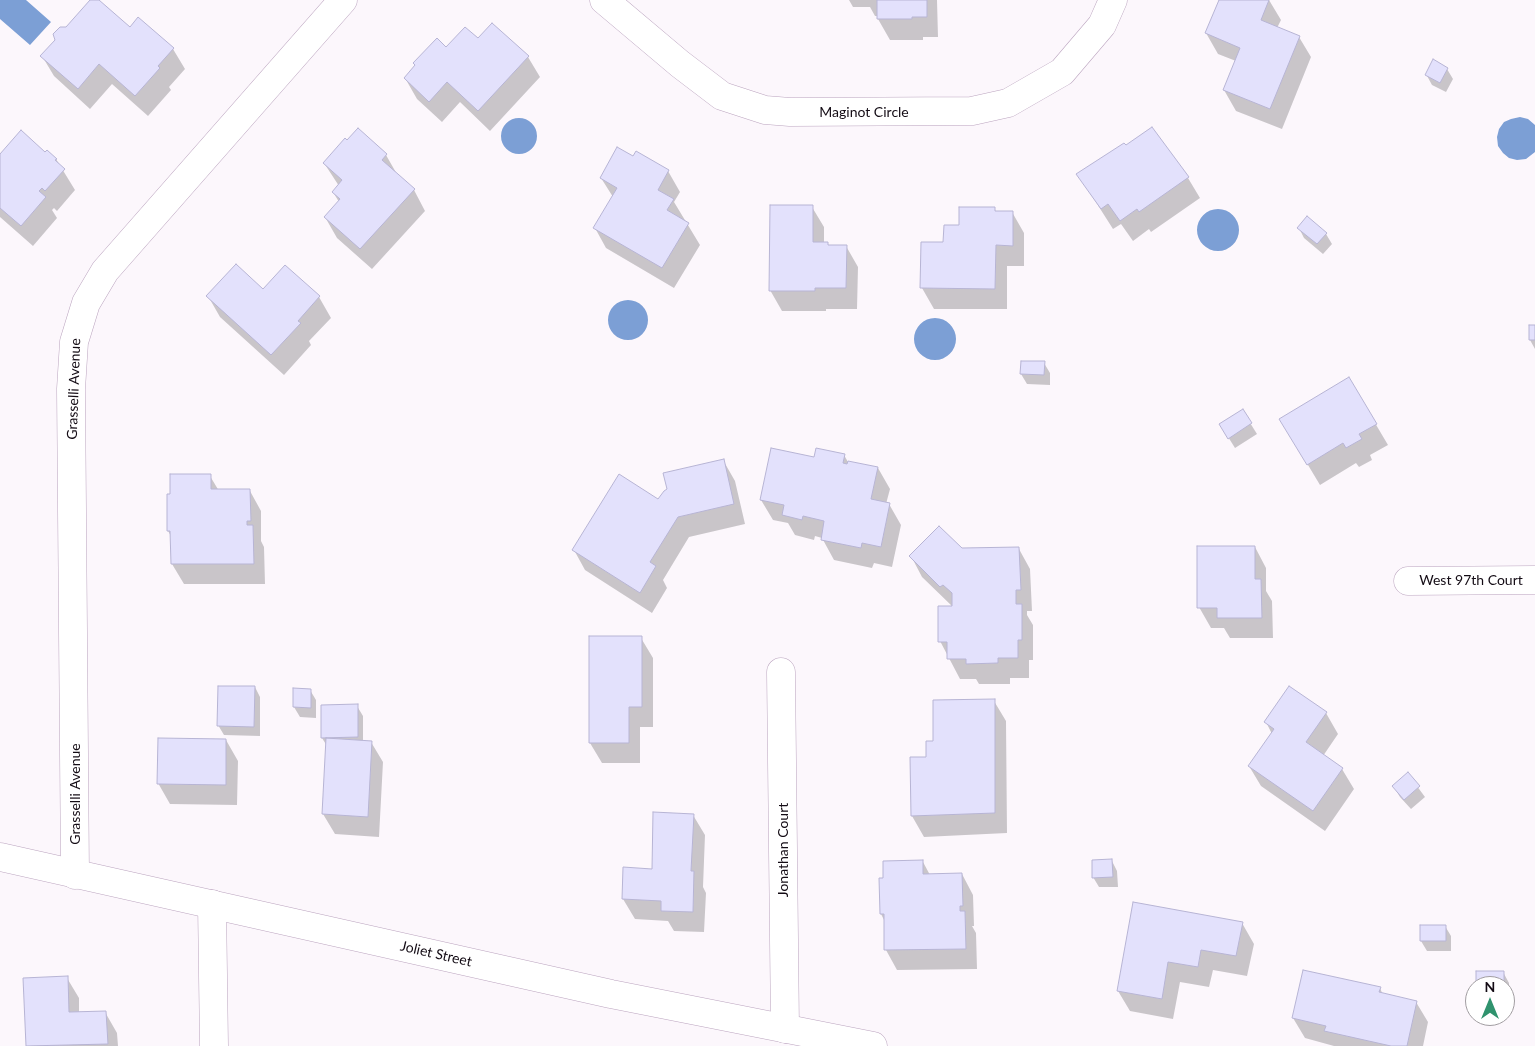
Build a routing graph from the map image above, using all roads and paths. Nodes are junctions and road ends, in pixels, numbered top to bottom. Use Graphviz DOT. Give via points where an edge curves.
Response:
graph roads {
  1 [pos="343,0"];
  2 [pos="604,0"];
  3 [pos="1113,0"];
  4 [pos="1535,580"];
  5 [pos="1408,581"];
  6 [pos="781,672"];
  7 [pos="0,857"];
  8 [pos="75,875"];
  9 [pos="212,904"];
  10 [pos="785,1029"];
  11 [pos="214,1046"];
  12 [pos="873,1046"];
  1 -- 8 [label="street, Grasselli Avenue" via="105,271 83,311 74,342 71,389"];
  2 -- 3 [label="street, Maginot Circle" via="722,96 765,110 899,112 972,111 1008,103 1062,72 1102,25"];
  4 -- 5 [label="street, West 97th Court"];
  6 -- 10 [label="street, Jonathan Court"];
  7 -- 8 [label="street, Joliet Street"];
  8 -- 9 [label="street, Joliet Street"];
  9 -- 10 [label="street, Joliet Street" via="611,994"];
  9 -- 11 [label="street"];
  10 -- 12 [label="street, Joliet Street"];
}
